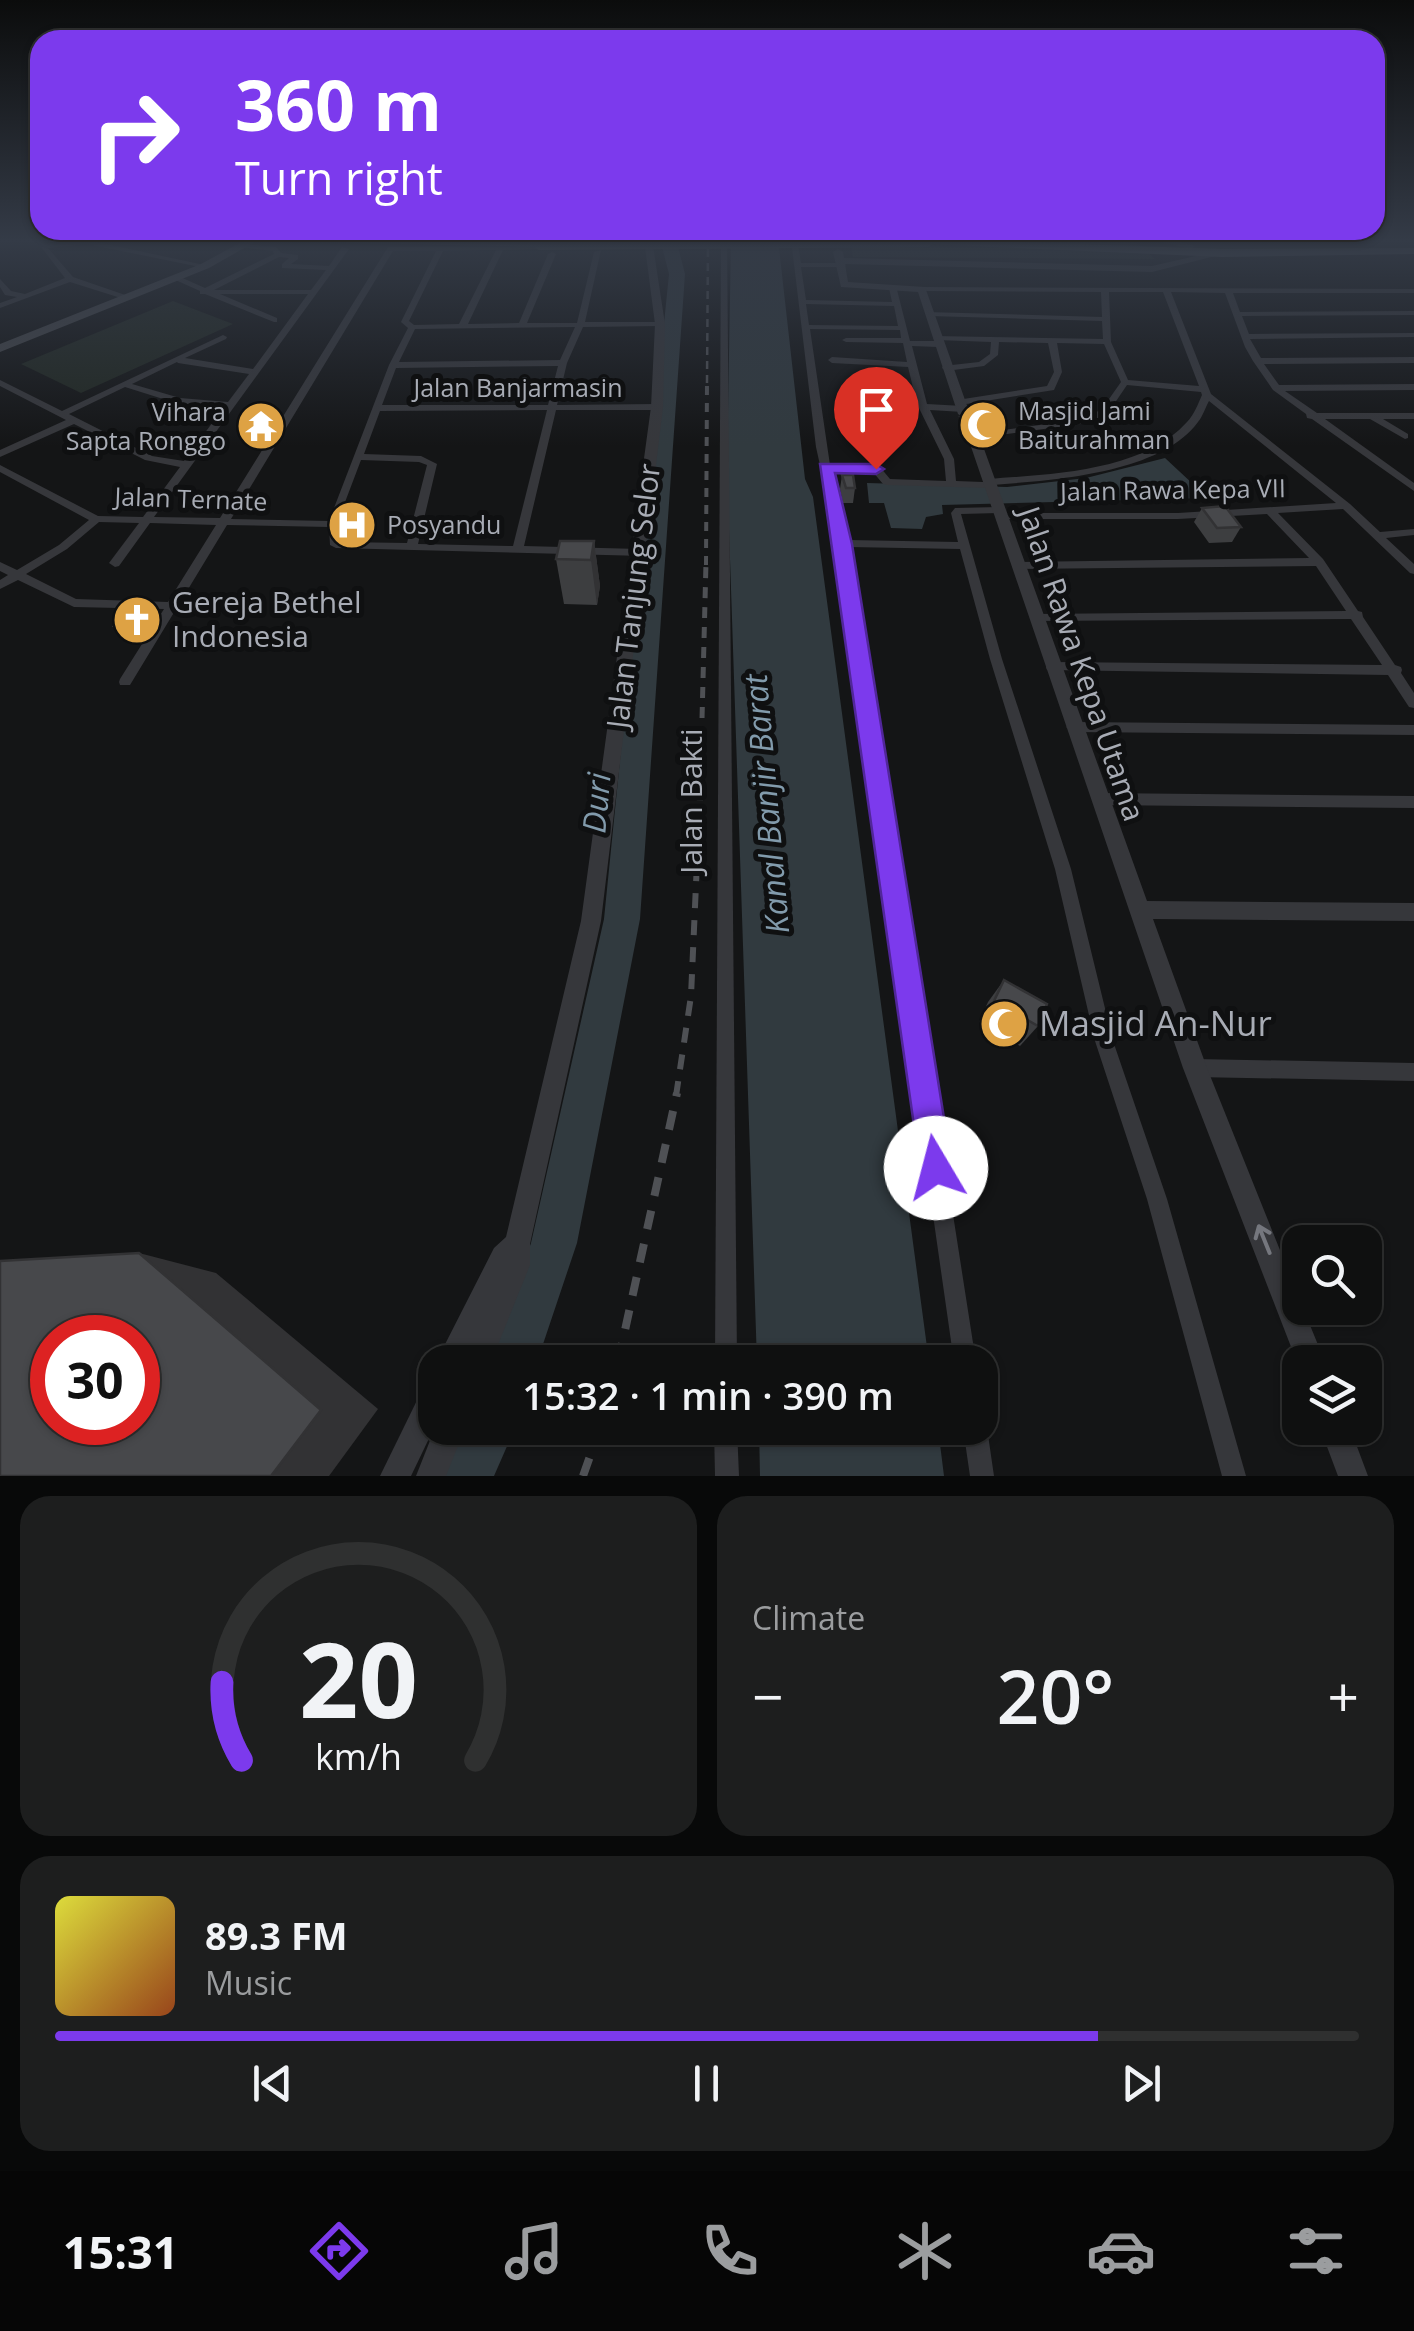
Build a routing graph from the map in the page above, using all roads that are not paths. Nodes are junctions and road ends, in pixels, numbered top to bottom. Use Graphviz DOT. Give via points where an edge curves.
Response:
graph roads {
  1 [pos="103,308"];
  2 [pos="244,308"];
  3 [pos="300,308"];
  4 [pos="355,308"];
  5 [pos="412,308"];
  6 [pos="472,308"];
  7 [pos="530,308"];
  8 [pos="585,308"];
  9 [pos="658,308"];
  10 [pos="724,308"];
  11 [pos="804,308"];
  12 [pos="898,308"];
  13 [pos="927,308"];
  14 [pos="1104,308"];
  15 [pos="1172,308"];
  16 [pos="1235,308"];
  17 [pos="1414,313"];
  18 [pos="929,314"];
  19 [pos="1237,314"];
  20 [pos="274,320"];
  21 [pos="1104,320"];
  22 [pos="523,324"];
  23 [pos="581,324"];
  24 [pos="660,324"];
  25 [pos="464,325"];
  26 [pos="412,327"];
  27 [pos="806,327"];
  28 [pos="902,328"];
  29 [pos="1414,335"];
  30 [pos="1244,336"];
  31 [pos="223,338"];
  32 [pos="995,339"];
  33 [pos="846,340"];
  34 [pos="937,341"];
  35 [pos="1052,341"];
  36 [pos="908,342"];
  37 [pos="1107,342"];
  38 [pos="0,348"];
  39 [pos="176,360"];
  40 [pos="832,360"];
  41 [pos="1414,360"];
  42 [pos="1257,361"];
  43 [pos="564,363"];
  44 [pos="913,364"];
  45 [pos="393,365"];
  46 [pos="946,368"];
  47 [pos="256,372"];
  48 [pos="1125,382"];
  49 [pos="0,383"];
  50 [pos="126,385"];
  51 [pos="1414,387"];
  52 [pos="1276,388"];
  53 [pos="1205,392"];
  54 [pos="228,405"];
  55 [pos="656,407"];
  56 [pos="925,407"];
  57 [pos="378,408"];
  58 [pos="555,408"];
  59 [pos="962,408"];
  60 [pos="62,414"];
  61 [pos="1309,416"];
  62 [pos="1373,416"];
  63 [pos="1414,418"];
  64 [pos="74,420"];
  65 [pos="1390,427"];
  66 [pos="973,436"];
  67 [pos="1405,436"];
  68 [pos="0,454"];
  69 [pos="361,457"];
  70 [pos="188,465"];
  71 [pos="0,468"];
  72 [pos="826,468"];
  73 [pos="1414,473"];
  74 [pos="1397,477"];
  75 [pos="951,485"];
  76 [pos="989,485"];
  77 [pos="1414,488"];
  78 [pos="1346,506"];
  79 [pos="999,511"];
  80 [pos="1272,513"];
  81 [pos="96,519"];
  82 [pos="145,522"];
  83 [pos="222,524"];
  84 [pos="332,524"];
  85 [pos="1414,532"];
  86 [pos="1380,535"];
  87 [pos="842,544"];
  88 [pos="412,545"];
  89 [pos="966,546"];
  90 [pos="518,547"];
  91 [pos="640,553"];
  92 [pos="1320,562"];
  93 [pos="115,563"];
  94 [pos="0,566"];
  95 [pos="1020,566"];
  96 [pos="1414,570"];
  97 [pos="16,576"];
  98 [pos="0,585"];
  99 [pos="166,605"];
  100 [pos="1358,614"];
  101 [pos="1036,618"];
  102 [pos="1052,668"];
  103 [pos="1396,670"];
  104 [pos="125,682"];
  105 [pos="1414,703"];
  106 [pos="1073,726"];
  107 [pos="1414,730"];
  108 [pos="1099,799"];
  109 [pos="1414,802"];
  110 [pos="1139,910"];
  111 [pos="1414,912"];
  112 [pos="1195,1068"];
  113 [pos="1414,1072"];
  114 [pos="517,1244"];
  115 [pos="458,1345"];
  116 [pos="484,1345"];
  117 [pos="726,1345"];
  118 [pos="962,1345"];
  119 [pos="1303,1345"];
  120 [pos="418,1429"];
  121 [pos="443,1445"];
  122 [pos="726,1445"];
  123 [pos="977,1445"];
  124 [pos="1341,1445"];
  125 [pos="395,1476"];
  126 [pos="430,1476"];
  127 [pos="727,1476"];
  128 [pos="982,1476"];
  129 [pos="1234,1476"];
  130 [pos="1353,1476"];
  1 -- 38 [label="main road"];
  2 -- 20 [label="street"];
  3 -- 47 [label="street"];
  4 -- 83 [label="street"];
  5 -- 26 [label="street" via="405,322"];
  6 -- 25 [label="street"];
  7 -- 22 [label="street"];
  8 -- 23 [label="street"];
  9 -- 24 [label="street, Jalan Tanjung Selor"];
  10 -- 117 [label="street, Jalan Bakti"];
  11 -- 27 [label="street"];
  12 -- 28 [label="street"];
  13 -- 18 [label="street"];
  14 -- 21 [label="street"];
  15 -- 53 [label="street"];
  16 -- 19 [label="street"];
  17 -- 19 [label="street"];
  18 -- 21 [label="street"];
  18 -- 34 [label="street"];
  19 -- 30 [label="street"];
  21 -- 37 [label="street"];
  22 -- 23 [label="street"];
  22 -- 25 [label="street"];
  23 -- 24 [label="street"];
  23 -- 43 [label="street"];
  24 -- 55 [label="street, Jalan Tanjung Selor"];
  25 -- 26 [label="street"];
  26 -- 45 [label="street"];
  27 -- 28 [label="street"];
  27 -- 72 [label="street"];
  28 -- 36 [label="street"];
  29 -- 30 [label="street"];
  30 -- 42 [label="street"];
  31 -- 39 [label="street"];
  32 -- 34 [label="street"];
  32 -- 35 [label="street"];
  32 -- 46 [label="street" via="985,363"];
  33 -- 36 [label="street"];
  34 -- 36 [label="street"];
  34 -- 46 [label="street"];
  35 -- 37 [label="street"];
  35 -- 59 [label="street" via="1058,372 1051,388"];
  36 -- 44 [label="street"];
  37 -- 48 [label="street"];
  39 -- 47 [label="street"];
  39 -- 50 [label="street"];
  40 -- 44 [label="street"];
  41 -- 42 [label="street"];
  42 -- 52 [label="street"];
  43 -- 45 [label="street"];
  43 -- 58 [label="street"];
  44 -- 56 [label="street"];
  45 -- 57 [label="street"];
  46 -- 59 [label="street"];
  47 -- 54 [label="street"];
  48 -- 53 [label="street"];
  48 -- 66 [label="street" via="1105,412 1085,421"];
  49 -- 60 [label="street"];
  50 -- 54 [label="street" via="180,402"];
  50 -- 60 [label="street"];
  51 -- 52 [label="street"];
  52 -- 61 [label="street"];
  53 -- 76 [label="street" via="1203,411 1190,428 1128,461"];
  53 -- 78 [label="street"];
  54 -- 70 [label="street"];
  55 -- 58 [label="street, Jalan Banjarmasin"];
  55 -- 91 [label="street, Jalan Tanjung Selor"];
  56 -- 59 [label="street"];
  56 -- 75 [label="street" via="943,439"];
  57 -- 58 [label="street, Jalan Banjarmasin"];
  57 -- 69 [label="street"];
  58 -- 90 [label="street"];
  60 -- 64 [label="street"];
  61 -- 62 [label="street"];
  61 -- 74 [label="street"];
  62 -- 63 [label="street"];
  62 -- 65 [label="street"];
  63 -- 65 [label="street"];
  64 -- 68 [label="street"];
  64 -- 70 [label="street" via="149,458"];
  65 -- 67 [label="street"];
  66 -- 76 [label="street, Jalan Rawa Kepa Utama"];
  69 -- 84 [label="street"];
  69 -- 88 [label="street" via="432,464"];
  70 -- 82 [label="street"];
  71 -- 81 [label="street, Jalan Ternate"];
  72 -- 75 [label="street" via="876,469 887,482"];
  72 -- 87 [label="street"];
  73 -- 74 [label="street"];
  74 -- 77 [label="street"];
  75 -- 76 [label="street"];
  76 -- 79 [label="street, Jalan Rawa Kepa Utama"];
  78 -- 80 [label="street, Jalan Rawa Kepa VII"];
  78 -- 86 [label="street"];
  79 -- 80 [label="street, Jalan Rawa Kepa VII"];
  79 -- 89 [label="street, Jalan Rawa Kepa VII" via="956,511"];
  79 -- 95 [label="street, Jalan Rawa Kepa Utama"];
  80 -- 92 [label="street"];
  81 -- 82 [label="street, Jalan Ternate"];
  81 -- 97 [label="street"];
  82 -- 83 [label="street, Jalan Ternate"];
  82 -- 93 [label="street"];
  83 -- 84 [label="street, Jalan Ternate"];
  83 -- 104 [label="street"];
  84 -- 88 [label="street" via="336,546"];
  85 -- 86 [label="street"];
  86 -- 96 [label="street"];
  87 -- 89 [label="street"];
  87 -- 118 [label="street"];
  88 -- 90 [label="street"];
  89 -- 129 [label="street"];
  90 -- 91 [label="street"];
  91 -- 114 [label="street, Jalan Tanjung Selor" via="591,920"];
  92 -- 95 [label="street"];
  92 -- 100 [label="street"];
  94 -- 97 [label="street"];
  95 -- 101 [label="street, Jalan Rawa Kepa Utama"];
  97 -- 98 [label="street"];
  97 -- 99 [label="street" via="74,603"];
  100 -- 101 [label="street"];
  100 -- 103 [label="street"];
  101 -- 102 [label="street, Jalan Rawa Kepa Utama"];
  102 -- 103 [label="street"];
  102 -- 106 [label="street, Jalan Rawa Kepa Utama"];
  103 -- 105 [label="street"];
  106 -- 107 [label="street"];
  106 -- 108 [label="street, Jalan Rawa Kepa Utama"];
  108 -- 109 [label="street"];
  108 -- 110 [label="street, Jalan Rawa Kepa Utama"];
  110 -- 111 [label="street"];
  110 -- 112 [label="street, Jalan Rawa Kepa Utama"];
  112 -- 113 [label="street"];
  119 -- 112 [label="street, Jalan Rawa Kepa Utama, one-way"];
  114 -- 115 [label="street, Jalan Tanjung Selor" via="503,1256"];
  114 -- 116 [label="street, Jalan Tanjung Selor" via="517,1265"];
  120 -- 125 [label="street"];
  121 -- 126 [label="street"];
  122 -- 127 [label="street"];
  123 -- 128 [label="street"];
  124 -- 130 [label="street"];
}
